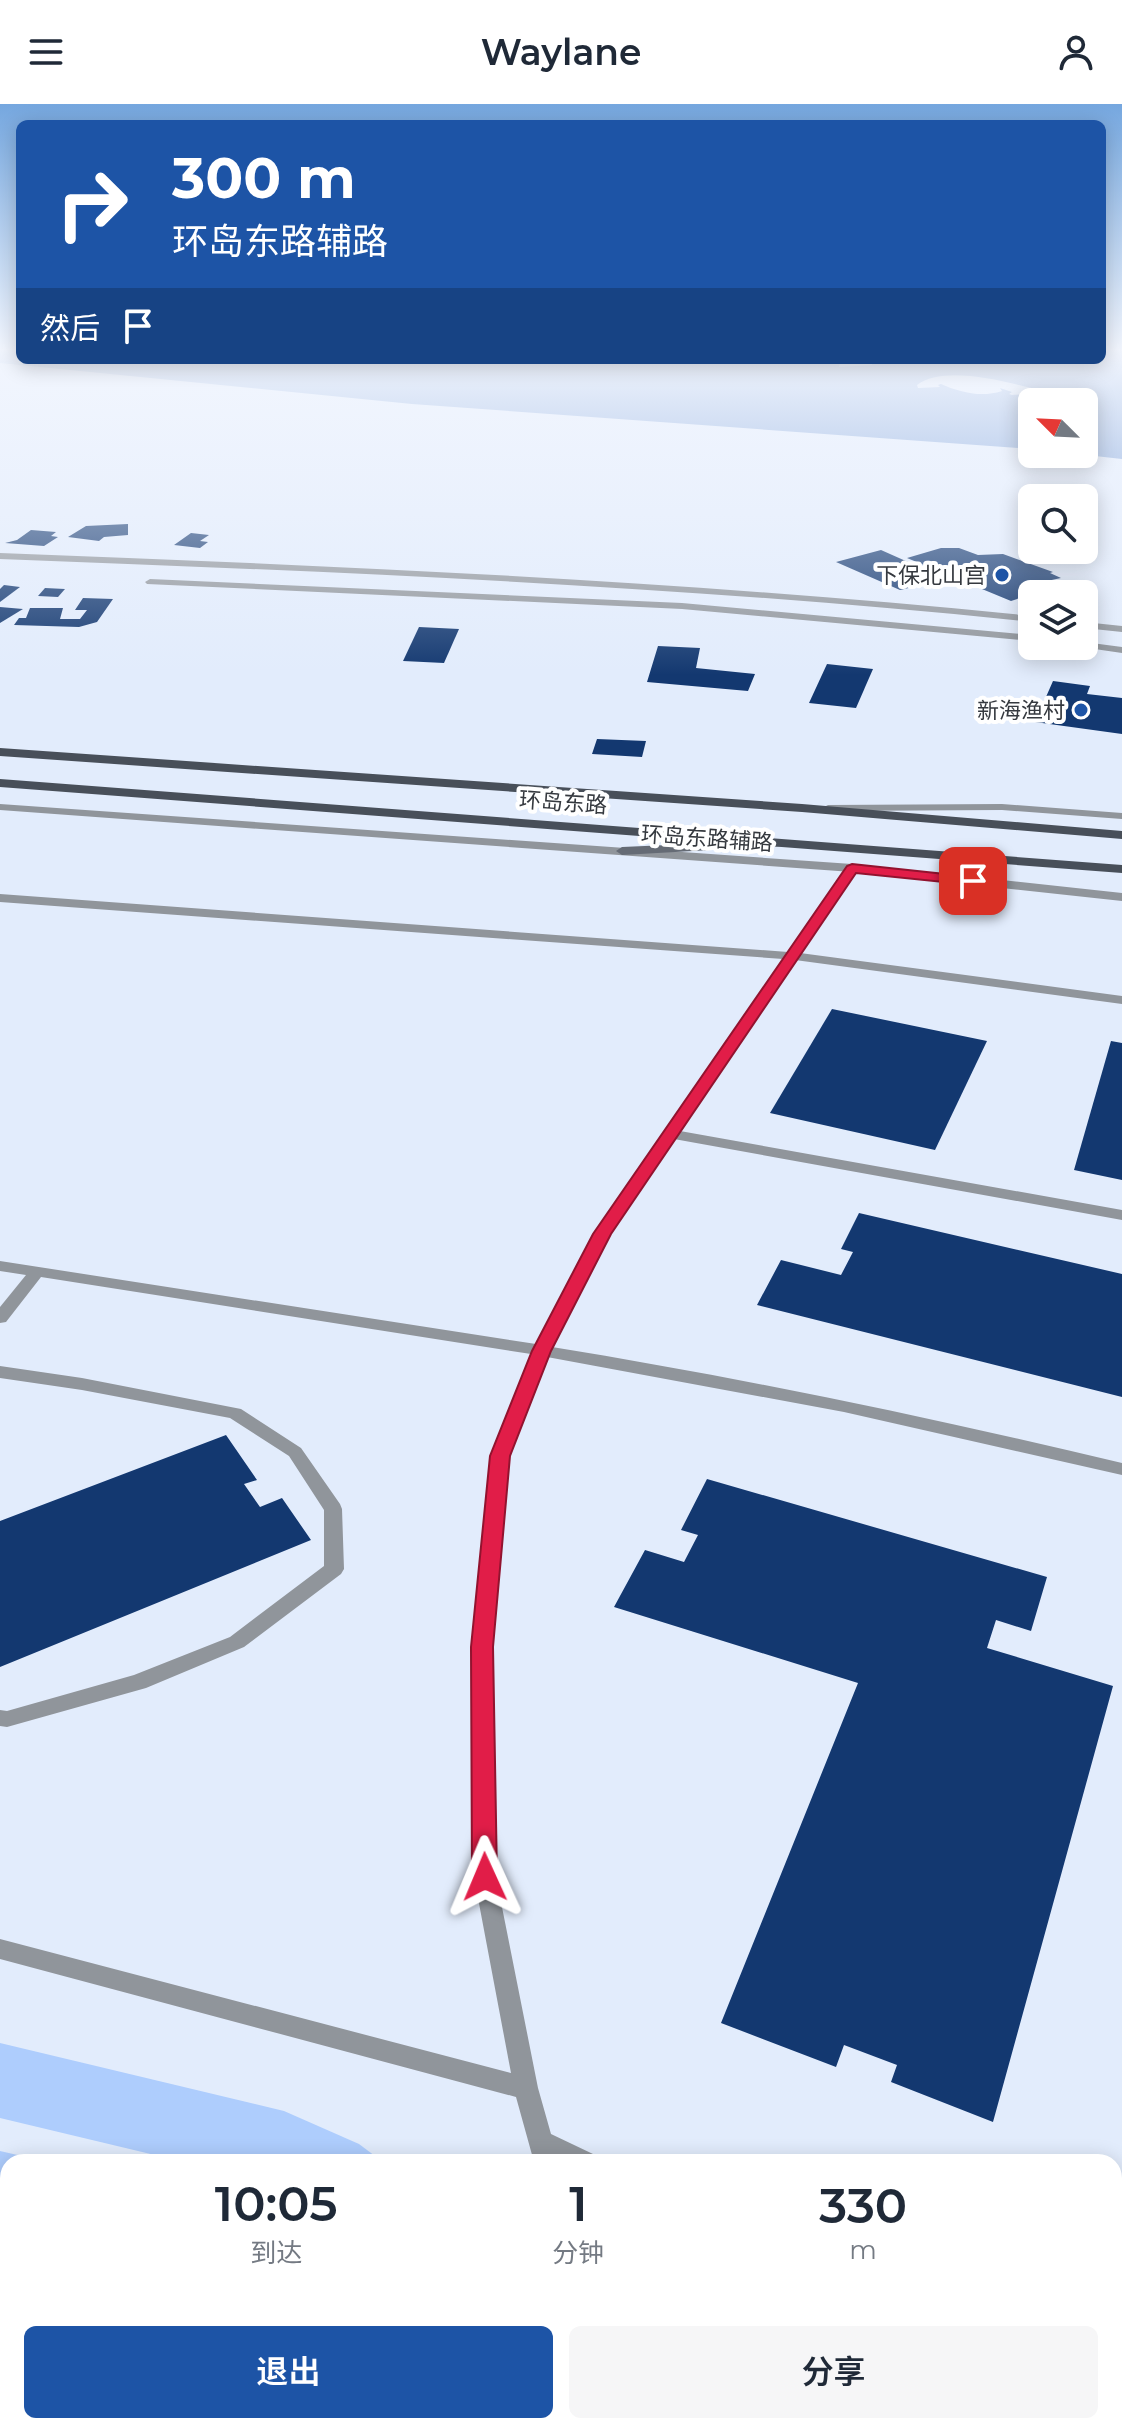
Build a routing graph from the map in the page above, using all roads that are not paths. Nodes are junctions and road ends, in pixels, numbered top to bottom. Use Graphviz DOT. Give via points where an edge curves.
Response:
graph roads {
  1 [pos="0,556"];
  2 [pos="150,582"];
  3 [pos="1018,618"];
  4 [pos="1098,626"];
  5 [pos="1122,629"];
  6 [pos="1018,637"];
  7 [pos="1098,647"];
  8 [pos="1122,650"];
  9 [pos="0,752"];
  10 [pos="0,783"];
  11 [pos="0,807"];
  12 [pos="802,808"];
  13 [pos="1122,816"];
  14 [pos="1122,835"];
  15 [pos="808,843"];
  16 [pos="622,851"];
  17 [pos="852,868"];
  18 [pos="1122,871"];
  19 [pos="1122,897"];
  20 [pos="0,898"];
  21 [pos="792,956"];
  22 [pos="1122,1000"];
  23 [pos="671,1134"];
  24 [pos="1122,1215"];
  25 [pos="0,1266"];
  26 [pos="37,1272"];
  27 [pos="0,1318"];
  28 [pos="541,1351"];
  29 [pos="0,1372"];
  30 [pos="1122,1469"];
  31 [pos="0,1718"];
  32 [pos="0,1949"];
  33 [pos="526,2088"];
  34 [pos="544,2152"];
  1 -- 3 [label="street" via="807,596"];
  2 -- 6 [label="street" via="682,606"];
  4 -- 5 [label="street"];
  7 -- 8 [label="street"];
  9 -- 12 [label="main road, 环岛东路"];
  10 -- 15 [label="main road, 环岛东路"];
  11 -- 16 [label="street, 环岛东路辅路"];
  12 -- 13 [label="street" via="1002,807"];
  12 -- 14 [label="main road, 环岛东路"];
  15 -- 16 [label="main road"];
  15 -- 18 [label="main road, 环岛东路"];
  16 -- 17 [label="street, 环岛东路辅路"];
  17 -- 19 [label="street, 环岛东路辅路"];
  17 -- 21 [label="street"];
  20 -- 21 [label="street"];
  21 -- 22 [label="street"];
  21 -- 23 [label="street"];
  23 -- 24 [label="street"];
  23 -- 28 [label="street" via="602,1234"];
  25 -- 26 [label="street"];
  26 -- 27 [label="street"];
  26 -- 28 [label="street"];
  28 -- 30 [label="street" via="974,1431"];
  28 -- 33 [label="street" via="500,1456 482,1647 485,1877"];
  29 -- 31 [label="street" via="235,1413 295,1452 333,1509 334,1569 237,1642 139,1682"];
  32 -- 33 [label="street"];
  33 -- 34 [label="street"];
}
